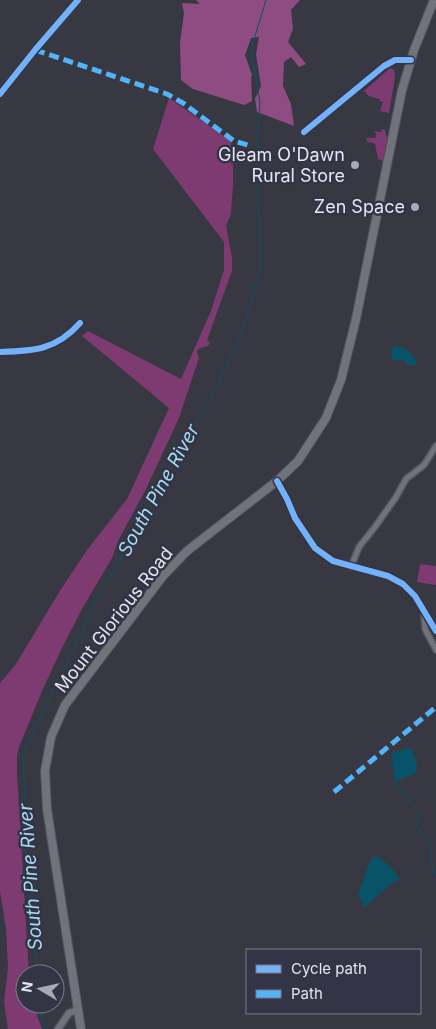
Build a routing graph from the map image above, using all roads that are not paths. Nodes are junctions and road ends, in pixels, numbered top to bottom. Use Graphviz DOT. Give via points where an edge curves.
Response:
graph roads {
  1 [pos="78,0"];
  2 [pos="434,0"];
  3 [pos="410,60"];
  4 [pos="0,94"];
  5 [pos="304,132"];
  6 [pos="80,323"];
  7 [pos="0,352"];
  8 [pos="436,446"];
  9 [pos="276,481"];
  10 [pos="351,566"];
  11 [pos="424,612"];
  12 [pos="436,632"];
  13 [pos="436,650"];
  14 [pos="78,1010"];
  15 [pos="59,1028"];
  16 [pos="81,1029"];
  1 -- 4 [label="street"];
  2 -- 3 [label="main road, Mount Glorious Road"];
  3 -- 5 [label="street" via="395,60 384,66"];
  3 -- 9 [label="main road, Mount Glorious Road" via="341,380 326,418 298,461"];
  6 -- 7 [label="street" via="66,337 41,349"];
  8 -- 10 [label="street" via="424,466 406,479 359,547"];
  9 -- 10 [label="street" via="315,548 333,562"];
  9 -- 14 [label="main road, Mount Glorious Road" via="187,551 164,575 65,705 51,737 45,771 47,809"];
  10 -- 11 [label="street" via="388,576 402,584 415,596"];
  11 -- 12 [label="street"];
  11 -- 13 [label="street" via="425,629"];
  14 -- 15 [label="street" via="69,1013"];
  14 -- 16 [label="main road, Mount Glorious Road"];
}
